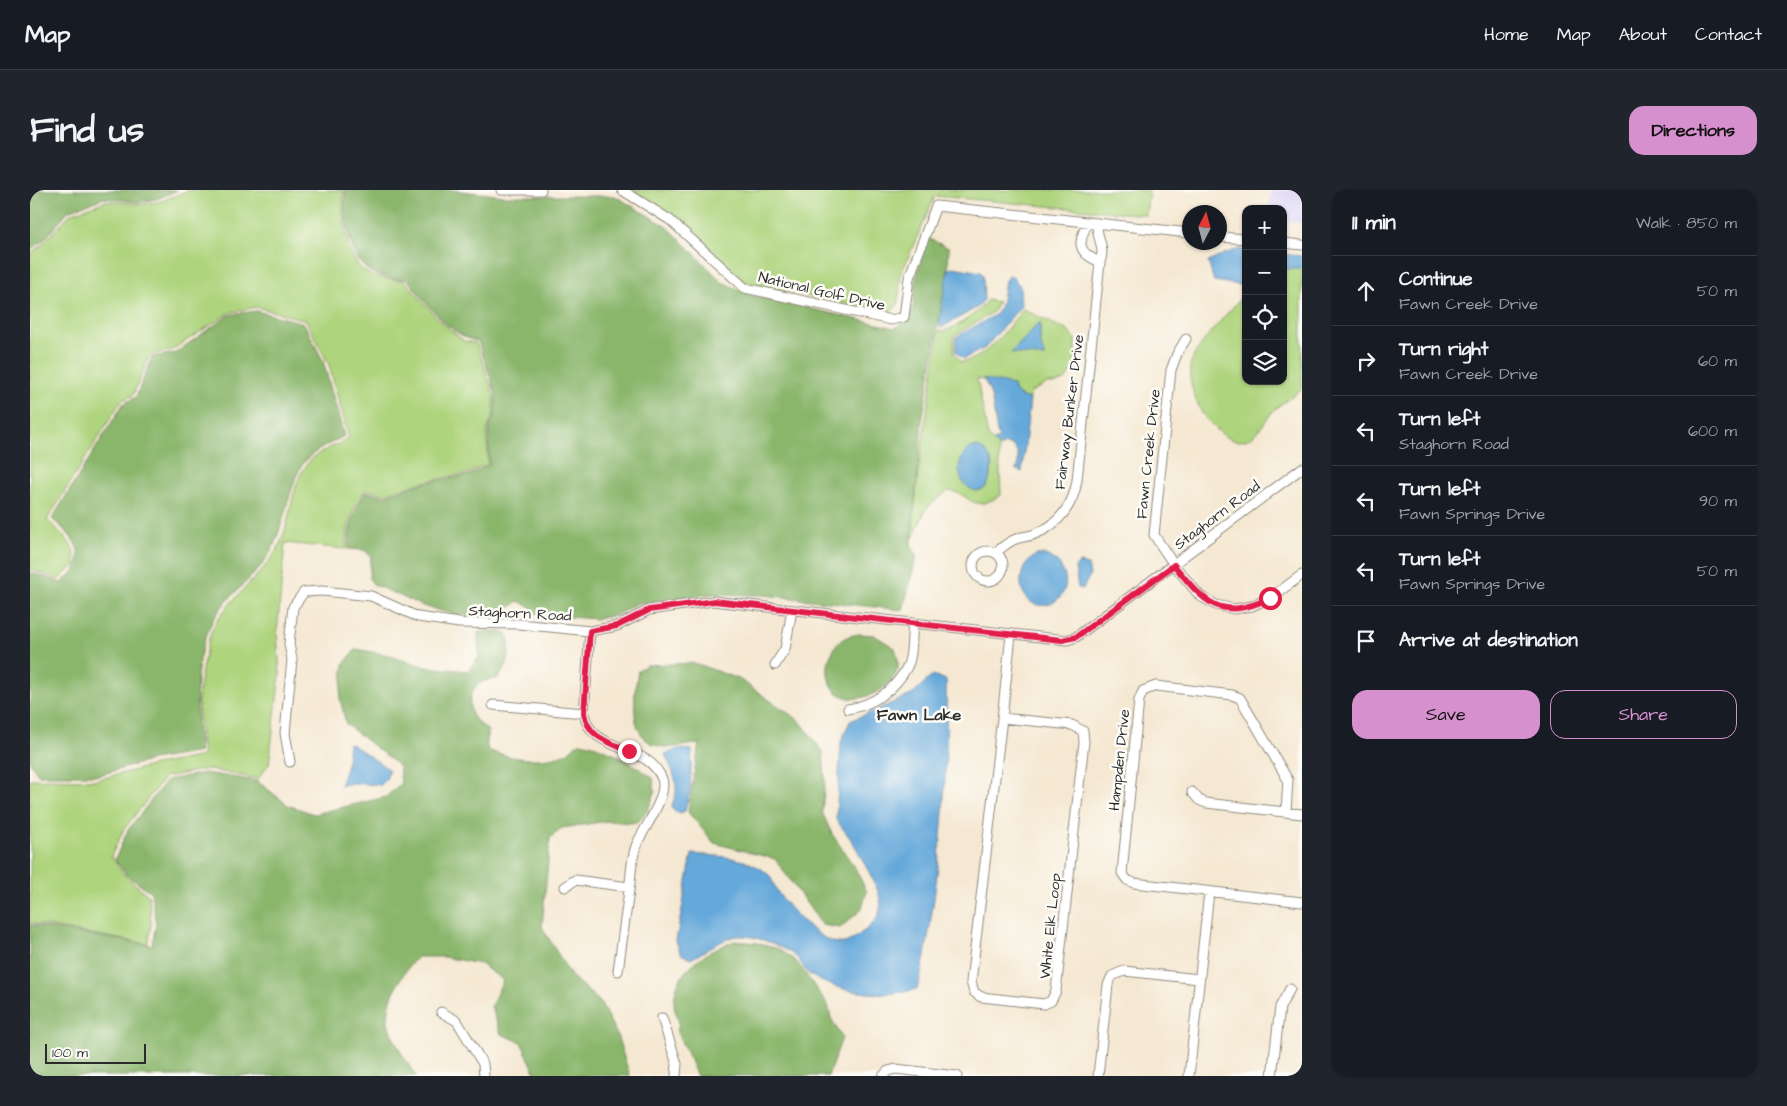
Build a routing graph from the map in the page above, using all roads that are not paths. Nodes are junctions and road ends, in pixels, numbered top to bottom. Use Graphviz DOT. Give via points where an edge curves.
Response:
graph roads {
  1 [pos="501,190"];
  2 [pos="541,190"];
  3 [pos="622,190"];
  4 [pos="1088,222"];
  5 [pos="1097,223"];
  6 [pos="1182,232"];
  7 [pos="1227,237"];
  8 [pos="1242,239"];
  9 [pos="1287,243"];
  10 [pos="1302,245"];
  11 [pos="1100,262"];
  12 [pos="1186,339"];
  13 [pos="1302,468"];
  14 [pos="996,552"];
  15 [pos="1174,565"];
  16 [pos="1302,575"];
  17 [pos="792,610"];
  18 [pos="913,624"];
  19 [pos="590,631"];
  20 [pos="1011,635"];
  21 [pos="775,665"];
  22 [pos="493,706"];
  23 [pos="848,709"];
  24 [pos="584,713"];
  25 [pos="1002,718"];
  26 [pos="290,762"];
  27 [pos="1192,792"];
  28 [pos="1286,812"];
  29 [pos="1302,814"];
  30 [pos="565,887"];
  31 [pos="629,887"];
  32 [pos="1209,892"];
  33 [pos="1302,902"];
  34 [pos="618,971"];
  35 [pos="1199,979"];
  36 [pos="1290,989"];
  37 [pos="441,1012"];
  38 [pos="662,1018"];
  39 [pos="484,1076"];
  40 [pos="676,1076"];
  41 [pos="883,1076"];
  42 [pos="957,1076"];
  43 [pos="1098,1076"];
  44 [pos="1188,1076"];
  45 [pos="1272,1076"];
  1 -- 2 [label="street"];
  3 -- 4 [label="street, National Golf Drive" via="670,220 744,288 891,320 904,317 909,278 936,206"];
  4 -- 5 [label="street"];
  4 -- 11 [label="street" via="1080,248"];
  5 -- 6 [label="street"];
  5 -- 11 [label="street, Fairway Bunker Drive" via="1096,232 1103,249"];
  7 -- 8 [label="street"];
  9 -- 10 [label="street"];
  11 -- 14 [label="street, Fairway Bunker Drive" via="1073,498 1052,525 1034,535 1016,539"];
  12 -- 15 [label="street, Fawn Creek Drive" via="1171,370 1154,535"];
  13 -- 15 [label="street, Staghorn Road"];
  15 -- 16 [label="street, Fawn Creek Drive" via="1200,596 1216,605 1234,609 1270,598"];
  15 -- 20 [label="street, Staghorn Road" via="1071,639"];
  17 -- 18 [label="street, Staghorn Road"];
  17 -- 19 [label="street, Staghorn Road" via="714,601 649,610 617,626"];
  17 -- 21 [label="street" via="785,649"];
  18 -- 20 [label="street, Staghorn Road"];
  18 -- 23 [label="street" via="908,666 884,695 858,708"];
  19 -- 24 [label="street"];
  19 -- 26 [label="street, Staghorn Road" via="435,621 371,596 304,592 293,608 289,644 292,660 285,733"];
  20 -- 25 [label="street, White Elk Loop"];
  22 -- 24 [label="street"];
  24 -- 31 [label="street" via="586,725 596,736 642,757 654,766 662,780 662,793 634,852"];
  25 -- 25 [label="street, White Elk Loop" via="971,982 974,992 981,997 1044,1004 1056,991 1083,731 1072,725"];
  27 -- 28 [label="street" via="1206,803"];
  28 -- 29 [label="street"];
  28 -- 32 [label="street, Hampden Drive" via="1288,780 1240,698 1232,694 1156,686 1143,691 1139,700 1122,873 1134,884"];
  30 -- 31 [label="street" via="575,880"];
  31 -- 34 [label="street"];
  32 -- 33 [label="street, Hampden Drive"];
  32 -- 35 [label="street"];
  35 -- 43 [label="street" via="1124,971 1112,976 1108,985"];
  35 -- 44 [label="street"];
  36 -- 45 [label="street" via="1280,1007"];
  37 -- 39 [label="street" via="457,1021 483,1064"];
  38 -- 40 [label="street" via="677,1064"];
  41 -- 42 [label="street" via="896,1069"];
}
